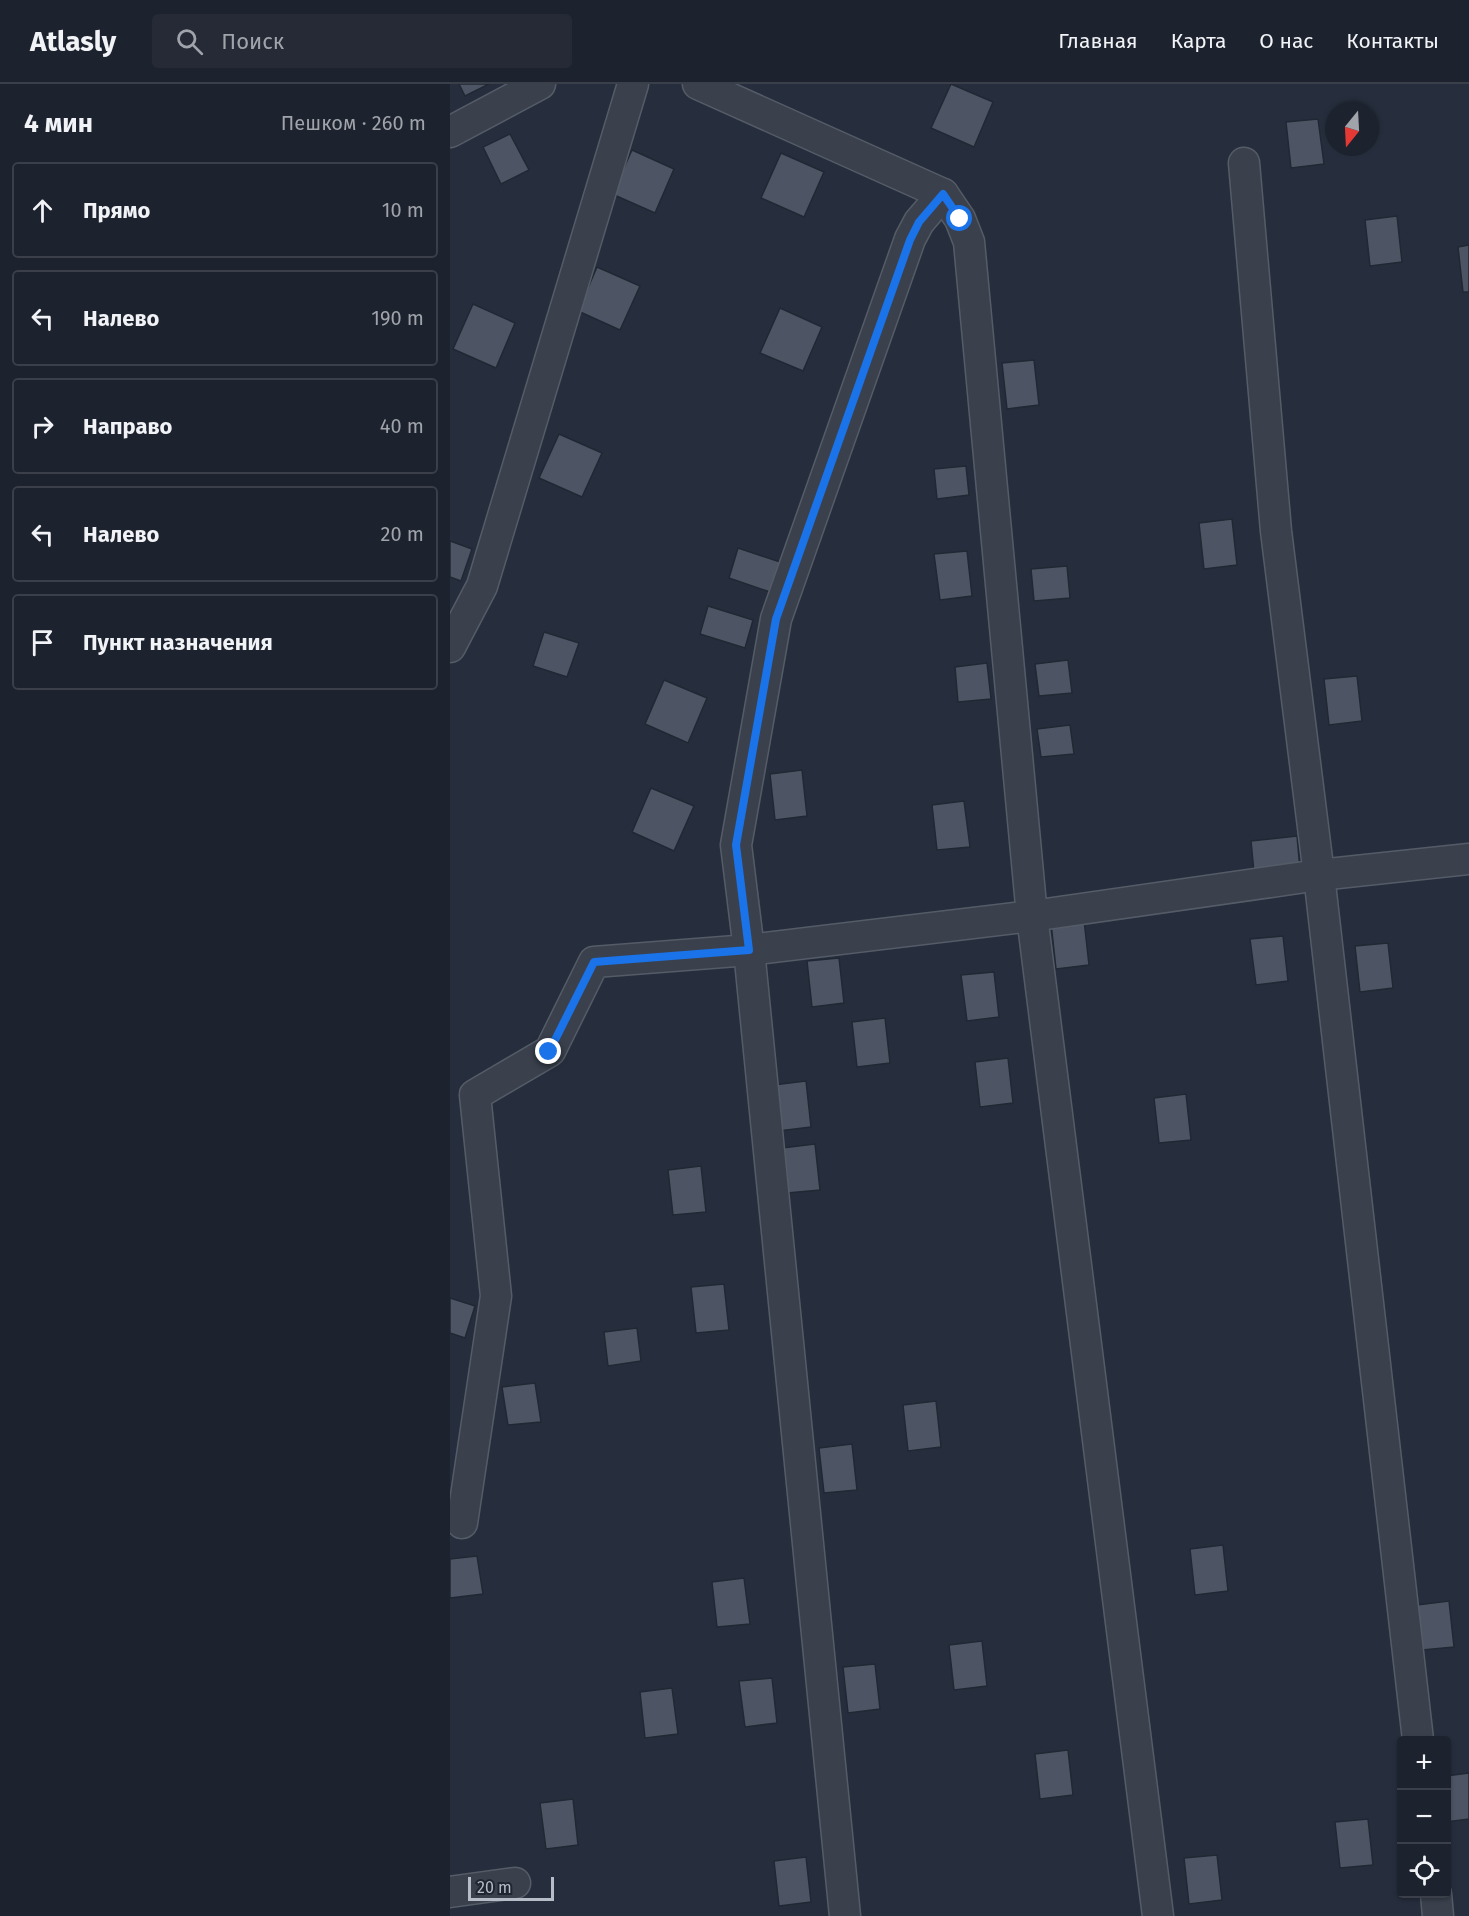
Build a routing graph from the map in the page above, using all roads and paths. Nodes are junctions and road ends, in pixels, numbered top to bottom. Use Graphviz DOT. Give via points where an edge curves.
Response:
graph roads {
  1 [pos="540,84"];
  2 [pos="633,84"];
  3 [pos="698,84"];
  4 [pos="450,132"];
  5 [pos="1244,163"];
  6 [pos="943,194"];
  7 [pos="450,648"];
  8 [pos="1469,859"];
  9 [pos="1320,875"];
  10 [pos="1032,916"];
  11 [pos="749,950"];
  12 [pos="462,1522"];
  13 [pos="1418,1736"];
  14 [pos="515,1883"];
  15 [pos="450,1892"];
  16 [pos="1436,1898"];
  17 [pos="845,1916"];
  18 [pos="1158,1916"];
  19 [pos="1438,1916"];
  1 -- 4 [label="street"];
  2 -- 7 [label="street" via="482,586"];
  3 -- 6 [label="street"];
  5 -- 9 [label="street" via="1276,531"];
  6 -- 10 [label="street" via="960,219 969,242"];
  6 -- 11 [label="street" via="919,222 910,240 776,619 736,845"];
  8 -- 9 [label="street"];
  9 -- 10 [label="street"];
  9 -- 13 [label="street"];
  10 -- 11 [label="street"];
  10 -- 18 [label="street"];
  11 -- 12 [label="street" via="594,962 549,1052 475,1095 496,1296"];
  11 -- 17 [label="street"];
  14 -- 15 [label="street"];
  16 -- 19 [label="street"];
}
